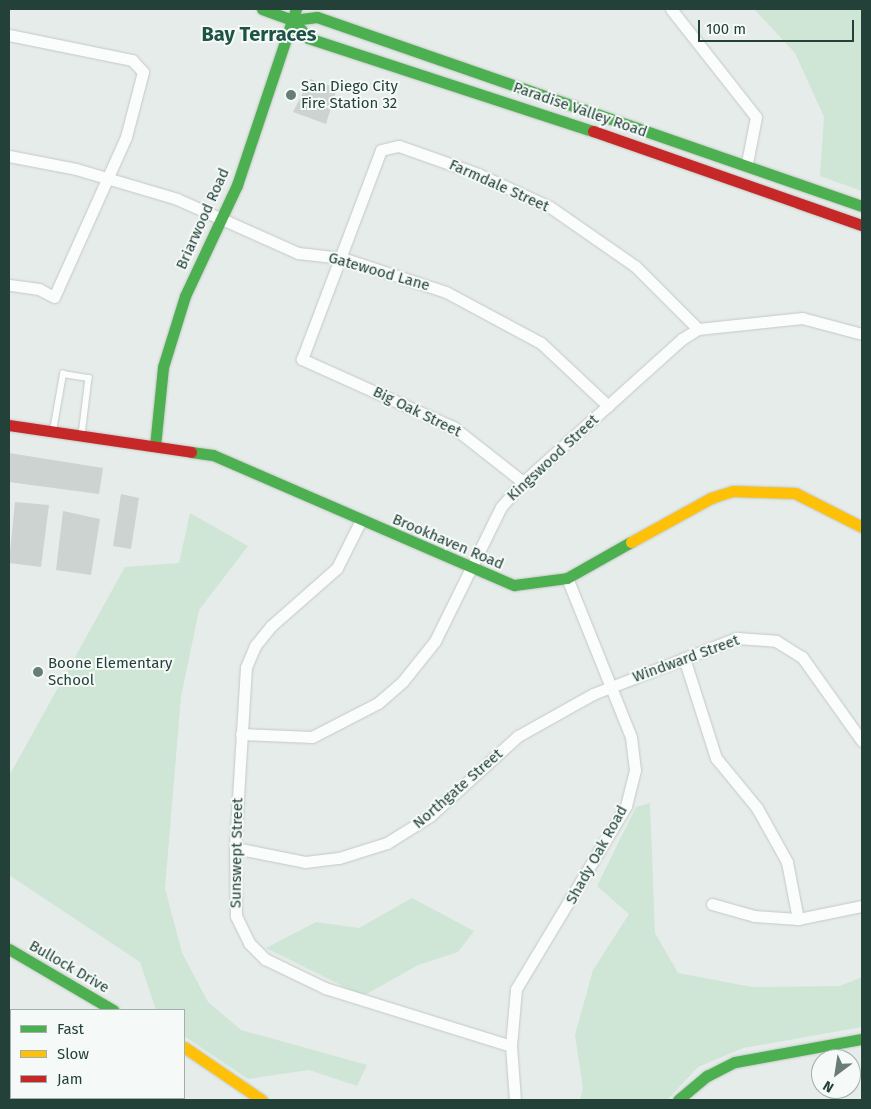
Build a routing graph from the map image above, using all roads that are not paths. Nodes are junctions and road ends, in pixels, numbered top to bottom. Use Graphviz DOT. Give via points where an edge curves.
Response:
graph roads {
  1 [pos="262,9"];
  2 [pos="671,9"];
  3 [pos="295,14"];
  4 [pos="9,35"];
  5 [pos="9,156"];
  6 [pos="747,164"];
  7 [pos="107,178"];
  8 [pos="862,206"];
  9 [pos="223,217"];
  10 [pos="862,225"];
  11 [pos="342,258"];
  12 [pos="9,285"];
  13 [pos="698,328"];
  14 [pos="862,334"];
  15 [pos="608,406"];
  16 [pos="9,425"];
  17 [pos="52,431"];
  18 [pos="82,435"];
  19 [pos="155,446"];
  20 [pos="523,482"];
  21 [pos="361,520"];
  22 [pos="862,526"];
  23 [pos="471,570"];
  24 [pos="567,578"];
  25 [pos="684,658"];
  26 [pos="612,687"];
  27 [pos="241,734"];
  28 [pos="862,741"];
  29 [pos="235,848"];
  30 [pos="712,904"];
  31 [pos="862,906"];
  32 [pos="798,918"];
  33 [pos="9,949"];
  34 [pos="111,1009"];
  35 [pos="862,1038"];
  36 [pos="511,1046"];
  37 [pos="185,1048"];
  38 [pos="262,1100"];
  39 [pos="515,1100"];
  40 [pos="678,1100"];
  1 -- 3 [label="street, Paradise Valley Road"];
  2 -- 6 [label="street" via="756,117"];
  3 -- 6 [label="street, Paradise Valley Road" via="317,17"];
  3 -- 9 [label="street, Briarwood Road"];
  3 -- 10 [label="street, Paradise Valley Road" via="308,38 741,180"];
  4 -- 7 [label="street" via="68,44 138,65 143,72 134,115"];
  5 -- 7 [label="street, Gatewood Lane"];
  6 -- 8 [label="street, Paradise Valley Road"];
  7 -- 9 [label="street, Gatewood Lane"];
  7 -- 12 [label="street" via="54,297 39,289"];
  9 -- 11 [label="street, Gatewood Lane" via="298,253"];
  9 -- 19 [label="street, Briarwood Road" via="185,296 163,367"];
  11 -- 13 [label="street, Farmdale Street" via="381,150 399,146 478,174 550,207 635,266"];
  11 -- 15 [label="street, Gatewood Lane" via="446,292 486,310 542,343"];
  11 -- 20 [label="street, Big Oak Street" via="302,359 453,427"];
  13 -- 14 [label="street" via="802,318"];
  13 -- 15 [label="street, Kingswood Street"];
  15 -- 20 [label="street, Kingswood Street"];
  16 -- 17 [label="street, Brookhaven Road"];
  17 -- 18 [label="street, Brookhaven Road"];
  17 -- 18 [label="lane" via="63,374 89,378"];
  18 -- 19 [label="street, Brookhaven Road"];
  19 -- 21 [label="street, Brookhaven Road" via="213,454"];
  20 -- 23 [label="street, Kingswood Street" via="501,507"];
  21 -- 23 [label="street, Brookhaven Road"];
  21 -- 27 [label="street, Sunswept Street" via="338,568 271,626 255,646 243,680"];
  22 -- 24 [label="street, Brookhaven Road" via="795,493 733,491 711,498"];
  23 -- 24 [label="street, Brookhaven Road" via="514,585"];
  23 -- 27 [label="street, Kingswood Street" via="435,641 378,703 312,737"];
  24 -- 26 [label="street, Shady Oak Road"];
  25 -- 26 [label="street, Windward Street"];
  25 -- 28 [label="street, Windward Street" via="737,638 766,638 785,645 809,665"];
  25 -- 32 [label="street" via="716,758 756,808 784,854"];
  26 -- 29 [label="street, Northgate Street" via="518,736 430,816 387,843 355,855 305,862"];
  26 -- 36 [label="street, Shady Oak Road" via="632,736 635,770 626,806 516,989"];
  27 -- 29 [label="street, Sunswept Street"];
  29 -- 36 [label="street, Sunswept Street" via="236,916 249,943 265,959 376,1007"];
  30 -- 32 [label="street" via="754,916"];
  31 -- 32 [label="street"];
  33 -- 34 [label="street, Bullock Drive"];
  35 -- 40 [label="street" via="735,1062 707,1076"];
  36 -- 39 [label="street, Shady Oak Road"];
  37 -- 38 [label="street"];
}
